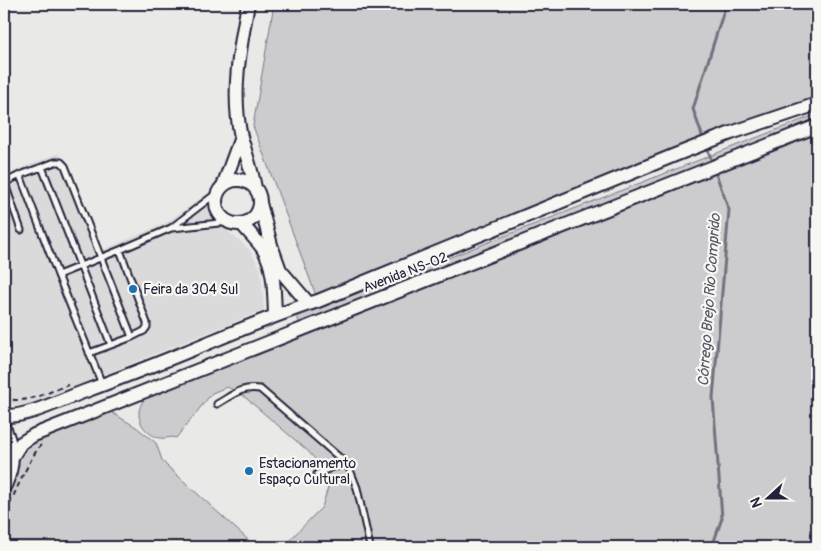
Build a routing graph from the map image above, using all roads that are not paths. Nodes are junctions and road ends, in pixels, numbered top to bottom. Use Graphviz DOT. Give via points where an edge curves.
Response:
graph roads {
  1 [pos="248,4"];
  2 [pos="817,104"];
  3 [pos="817,126"];
  4 [pos="241,136"];
  5 [pos="42,167"];
  6 [pos="20,175"];
  7 [pos="255,188"];
  8 [pos="221,189"];
  9 [pos="260,203"];
  10 [pos="229,222"];
  11 [pos="242,224"];
  12 [pos="171,228"];
  13 [pos="21,230"];
  14 [pos="120,250"];
  15 [pos="101,258"];
  16 [pos="81,266"];
  17 [pos="58,275"];
  18 [pos="309,304"];
  19 [pos="275,315"];
  20 [pos="132,337"];
  21 [pos="111,345"];
  22 [pos="89,353"];
  23 [pos="102,385"];
  24 [pos="217,404"];
  25 [pos="4,416"];
  26 [pos="4,431"];
  27 [pos="12,457"];
  28 [pos="348,465"];
  29 [pos="317,474"];
  30 [pos="4,484"];
  31 [pos="370,547"];
  1 -- 4 [label="street" via="237,81"];
  2 -- 18 [label="street, Avenida NS-02" via="675,155"];
  3 -- 27 [label="street, Avenida NS-02" via="34,435 21,443"];
  4 -- 7 [label="street"];
  4 -- 8 [label="street"];
  5 -- 6 [label="lane"];
  5 -- 15 [label="lane" via="55,162 65,166"];
  5 -- 16 [label="lane"];
  6 -- 13 [label="lane" via="5,184"];
  6 -- 17 [label="lane"];
  7 -- 8 [label="street" via="239,180"];
  7 -- 9 [label="street"];
  8 -- 10 [label="street" via="216,206"];
  8 -- 12 [label="lane"];
  9 -- 11 [label="street" via="253,219"];
  9 -- 18 [label="street" via="280,270"];
  10 -- 11 [label="street"];
  10 -- 12 [label="lane"];
  11 -- 19 [label="street" via="262,247 268,262"];
  12 -- 14 [label="lane"];
  14 -- 15 [label="lane"];
  14 -- 20 [label="lane" via="147,323 144,331"];
  15 -- 16 [label="lane"];
  15 -- 20 [label="lane"];
  16 -- 17 [label="lane"];
  16 -- 21 [label="lane"];
  17 -- 22 [label="lane"];
  18 -- 19 [label="street, Avenida NS-02"];
  19 -- 23 [label="street, Avenida NS-02"];
  20 -- 21 [label="lane"];
  21 -- 22 [label="lane"];
  22 -- 23 [label="lane"];
  23 -- 25 [label="street, Avenida NS-02" via="16,416"];
  24 -- 28 [label="lane" via="242,389 260,389"];
  26 -- 27 [label="main road"];
  27 -- 30 [label="main road"];
  28 -- 29 [label="lane"];
  28 -- 31 [label="lane"];
}
